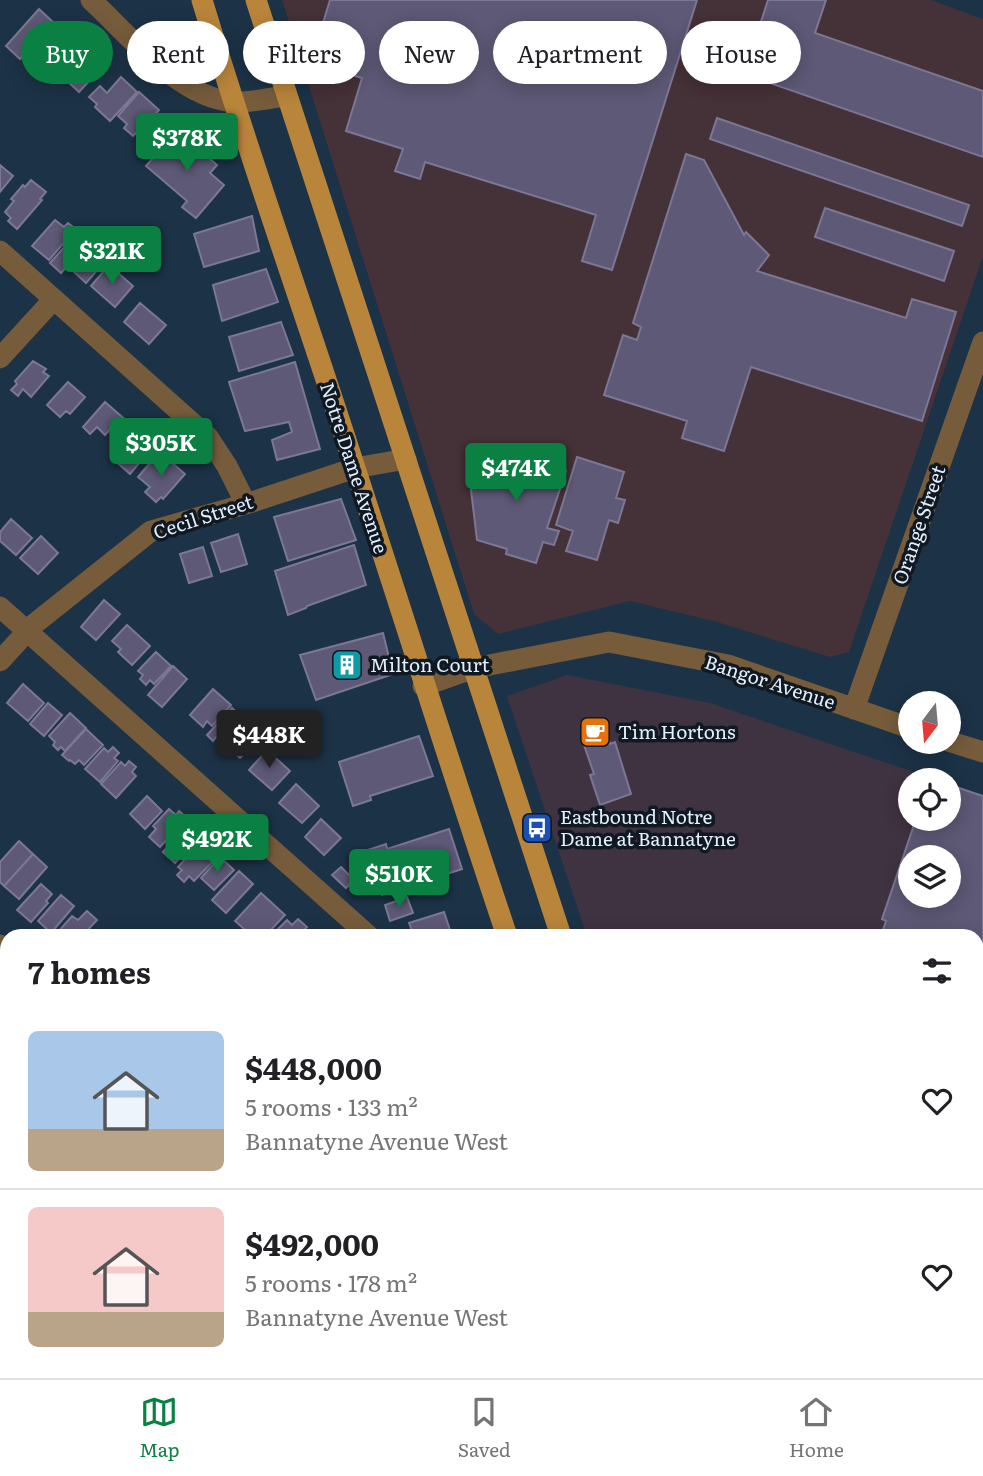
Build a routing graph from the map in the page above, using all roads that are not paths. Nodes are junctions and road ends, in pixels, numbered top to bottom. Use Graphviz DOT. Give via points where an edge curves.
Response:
graph roads {
  1 [pos="91,0"];
  2 [pos="202,0"];
  3 [pos="256,0"];
  4 [pos="208,21"];
  5 [pos="127,34"];
  6 [pos="186,84"];
  7 [pos="227,84"];
  8 [pos="286,96"];
  9 [pos="233,102"];
  10 [pos="0,251"];
  11 [pos="54,299"];
  12 [pos="983,342"];
  13 [pos="0,358"];
  14 [pos="406,459"];
  15 [pos="355,468"];
  16 [pos="246,503"];
  17 [pos="0,607"];
  18 [pos="26,632"];
  19 [pos="0,661"];
  20 [pos="474,668"];
  21 [pos="423,686"];
  22 [pos="854,709"];
  23 [pos="898,724"];
  24 [pos="961,745"];
  25 [pos="983,752"];
  26 [pos="361,929"];
  27 [pos="505,929"];
  28 [pos="559,929"];
  1 -- 5 [label="street"];
  2 -- 4 [label="main road, Notre Dame Avenue"];
  3 -- 8 [label="main road"];
  6 -- 9 [label="street"];
  7 -- 9 [label="main road, Notre Dame Avenue"];
  8 -- 9 [label="street"];
  8 -- 14 [label="main road"];
  9 -- 15 [label="main road, Notre Dame Avenue"];
  10 -- 11 [label="street"];
  11 -- 13 [label="street"];
  11 -- 16 [label="street" via="208,437"];
  12 -- 22 [label="street, Orange Street"];
  14 -- 15 [label="street, Cecil Street"];
  14 -- 20 [label="main road"];
  15 -- 16 [label="street, Cecil Street"];
  15 -- 21 [label="main road, Notre Dame Avenue"];
  16 -- 18 [label="street, Cecil Street" via="151,531"];
  17 -- 18 [label="street"];
  18 -- 19 [label="street, Cecil Street"];
  18 -- 26 [label="street"];
  20 -- 21 [label="street, Bangor Avenue"];
  20 -- 22 [label="street, Bangor Avenue" via="609,642 728,664"];
  20 -- 28 [label="main road"];
  21 -- 27 [label="main road, Notre Dame Avenue"];
  22 -- 23 [label="street, Bangor Avenue"];
  24 -- 25 [label="street"];
}
